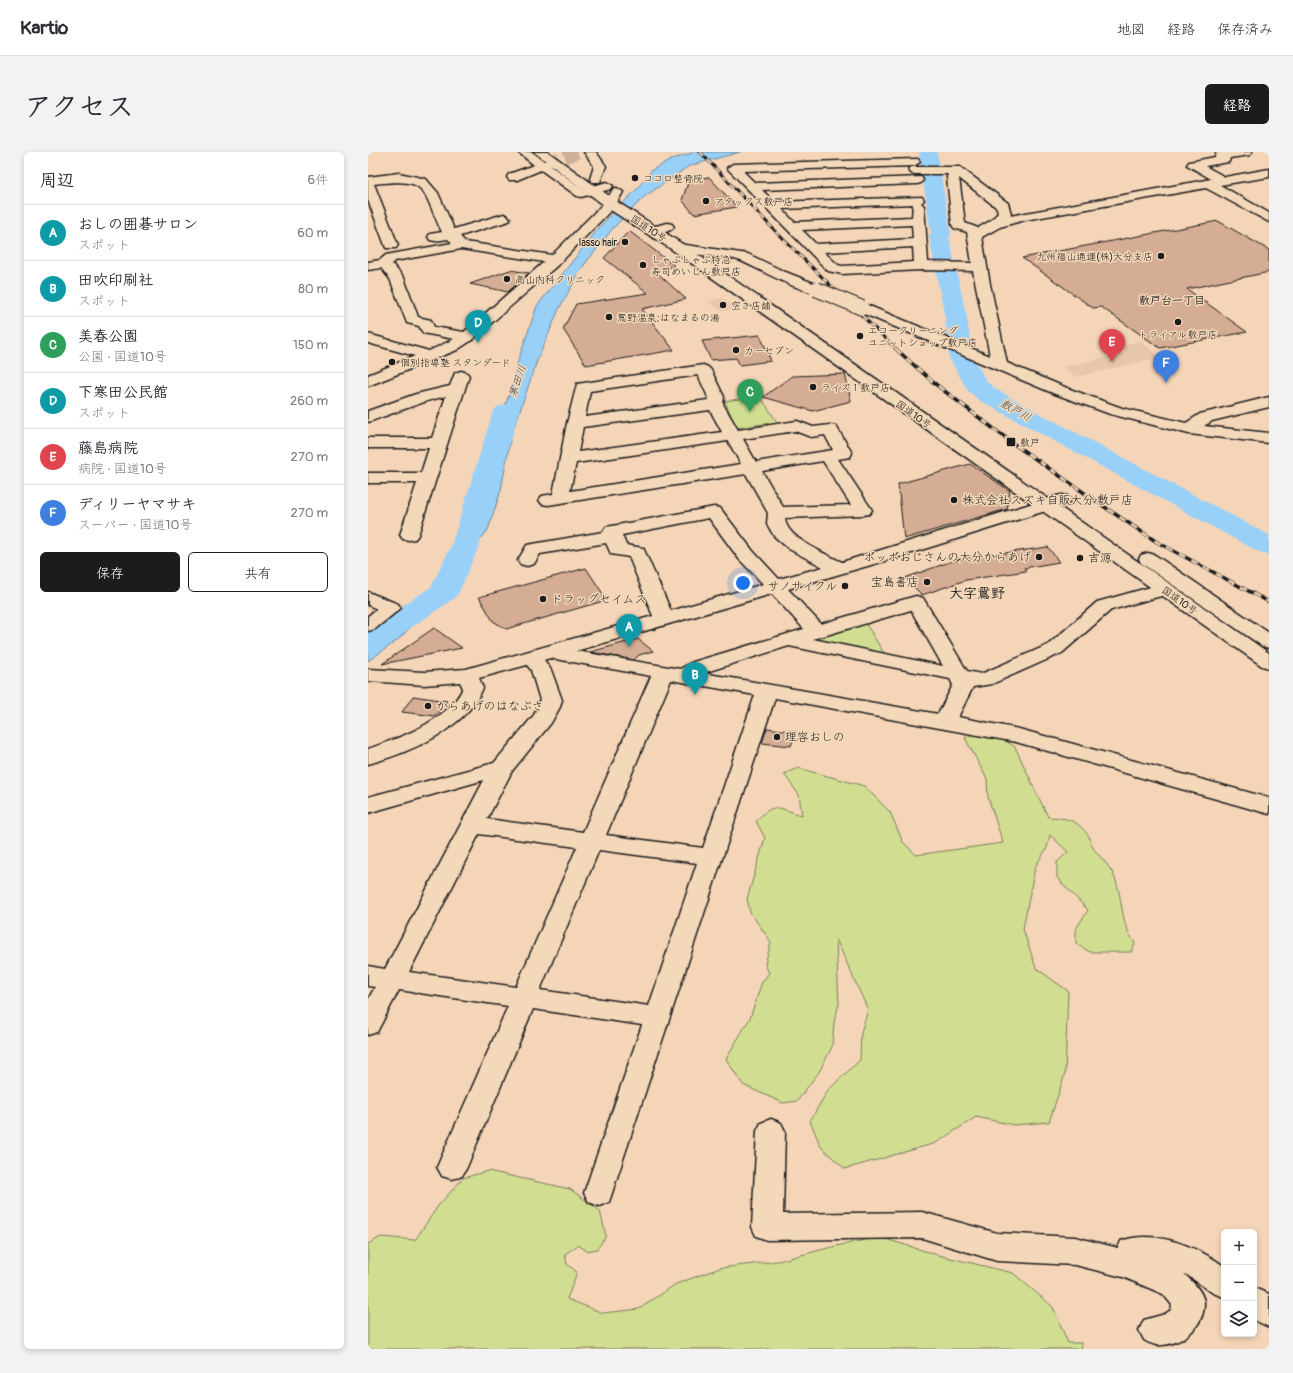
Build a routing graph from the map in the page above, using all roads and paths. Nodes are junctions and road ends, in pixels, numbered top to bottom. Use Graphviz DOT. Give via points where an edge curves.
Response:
graph roads {
  1 [pos="524,152"];
  2 [pos="540,152"];
  3 [pos="559,152"];
  4 [pos="590,152"];
  5 [pos="1246,152"];
  6 [pos="781,154"];
  7 [pos="1219,156"];
  8 [pos="544,165"];
  9 [pos="917,167"];
  10 [pos="733,168"];
  11 [pos="951,170"];
  12 [pos="1269,173"];
  13 [pos="1255,175"];
  14 [pos="513,177"];
  15 [pos="1223,181"];
  16 [pos="368,182"];
  17 [pos="594,184"];
  18 [pos="1208,184"];
  19 [pos="752,187"];
  20 [pos="614,197"];
  21 [pos="918,200"];
  22 [pos="1263,201"];
  23 [pos="1244,204"];
  24 [pos="771,206"];
  25 [pos="504,218"];
  26 [pos="1269,218"];
  27 [pos="919,221"];
  28 [pos="995,224"];
  29 [pos="792,226"];
  30 [pos="660,229"];
  31 [pos="451,234"];
  32 [pos="975,235"];
  33 [pos="920,243"];
  34 [pos="461,245"];
  35 [pos="679,248"];
  36 [pos="813,248"];
  37 [pos="704,252"];
  38 [pos="555,260"];
  39 [pos="384,263"];
  40 [pos="368,266"];
  41 [pos="927,266"];
  42 [pos="973,267"];
  43 [pos="467,337"];
  44 [pos="368,338"];
  45 [pos="430,356"];
  46 [pos="368,366"];
  47 [pos="1000,366"];
  48 [pos="390,372"];
  49 [pos="368,381"];
  50 [pos="1269,402"];
  51 [pos="715,404"];
  52 [pos="368,417"];
  53 [pos="575,423"];
  54 [pos="1189,429"];
  55 [pos="733,435"];
  56 [pos="1269,438"];
  57 [pos="368,443"];
  58 [pos="439,443"];
  59 [pos="827,455"];
  60 [pos="568,459"];
  61 [pos="752,467"];
  62 [pos="368,478"];
  63 [pos="428,478"];
  64 [pos="568,497"];
  65 [pos="548,500"];
  66 [pos="1054,503"];
  67 [pos="778,513"];
  68 [pos="409,535"];
  69 [pos="613,536"];
  70 [pos="527,560"];
  71 [pos="840,568"];
  72 [pos="776,587"];
  73 [pos="1165,589"];
  74 [pos="368,598"];
  75 [pos="664,619"];
  76 [pos="368,625"];
  77 [pos="817,631"];
  78 [pos="788,640"];
  79 [pos="1269,642"];
  80 [pos="541,655"];
  81 [pos="1269,662"];
  82 [pos="673,674"];
  83 [pos="467,675"];
  84 [pos="959,675"];
  85 [pos="369,676"];
  86 [pos="767,691"];
  87 [pos="944,723"];
  88 [pos="368,757"];
  89 [pos="502,768"];
  90 [pos="368,805"];
  91 [pos="1269,806"];
  92 [pos="472,825"];
  93 [pos="591,841"];
  94 [pos="711,856"];
  95 [pos="380,977"];
  96 [pos="524,998"];
  97 [pos="658,1017"];
  98 [pos="368,1025"];
  99 [pos="771,1131"];
  100 [pos="452,1167"];
  101 [pos="599,1193"];
  102 [pos="1126,1264"];
  103 [pos="1221,1281"];
  104 [pos="1257,1304"];
  105 [pos="1269,1312"];
  106 [pos="1155,1330"];
  1 -- 8 [label="main road"];
  2 -- 17 [label="main road, 国道10号"];
  3 -- 17 [label="main road, 国道10号"];
  4 -- 17 [label="main road" via="600,166"];
  5 -- 7 [label="main road"];
  6 -- 10 [label="main road"];
  7 -- 13 [label="main road"];
  7 -- 15 [label="main road" via="1193,165"];
  8 -- 14 [label="main road"];
  8 -- 17 [label="main road" via="582,193"];
  9 -- 10 [label="main road"];
  9 -- 11 [label="main road"];
  9 -- 19 [label="main road"];
  9 -- 21 [label="main road"];
  10 -- 19 [label="main road"];
  11 -- 28 [label="main road" via="1003,206 1005,214"];
  11 -- 32 [label="main road" via="959,225 973,230"];
  12 -- 13 [label="main road"];
  13 -- 15 [label="main road"];
  15 -- 18 [label="main road"];
  16 -- 31 [label="main road" via="399,177 422,182 432,193"];
  16 -- 31 [label="main road" via="385,247"];
  17 -- 20 [label="main road"];
  17 -- 20 [label="main road, 国道10号"];
  18 -- 23 [label="main road"];
  18 -- 28 [label="main road" via="1024,216"];
  19 -- 24 [label="main road"];
  20 -- 30 [label="main road, 国道10号"];
  20 -- 38 [label="main road"];
  21 -- 24 [label="main road"];
  21 -- 27 [label="main road"];
  22 -- 23 [label="main road"];
  23 -- 26 [label="main road"];
  24 -- 29 [label="main road"];
  25 -- 31 [label="main road"];
  27 -- 29 [label="main road"];
  27 -- 33 [label="main road"];
  28 -- 32 [label="main road"];
  29 -- 36 [label="main road"];
  30 -- 35 [label="main road, 国道10号"];
  30 -- 37 [label="main road, 国道10号"];
  31 -- 34 [label="main road"];
  32 -- 42 [label="main road"];
  33 -- 36 [label="main road"];
  33 -- 41 [label="main road"];
  34 -- 38 [label="main road"];
  34 -- 39 [label="main road" via="391,258"];
  35 -- 37 [label="main road"];
  35 -- 66 [label="main road, 国道10号"];
  36 -- 41 [label="main road" via="833,268 842,270"];
  37 -- 47 [label="main road, bridge" via="743,257"];
  37 -- 66 [label="main road, 国道10号"];
  38 -- 43 [label="main road"];
  39 -- 40 [label="main road"];
  39 -- 43 [label="main road" via="397,278 412,320 426,323 428,330"];
  41 -- 42 [label="main road"];
  42 -- 47 [label="main road" via="989,308"];
  43 -- 45 [label="main road" via="452,347"];
  44 -- 45 [label="main road"];
  45 -- 48 [label="main road"];
  46 -- 48 [label="main road"];
  47 -- 54 [label="main road" via="1116,411"];
  48 -- 49 [label="main road"];
  50 -- 54 [label="main road" via="1206,416"];
  51 -- 53 [label="main road"];
  51 -- 53 [label="main road" via="716,397 703,370 583,387"];
  51 -- 55 [label="main road"];
  52 -- 58 [label="main road" via="459,382"];
  53 -- 60 [label="main road"];
  54 -- 56 [label="main road"];
  55 -- 59 [label="main road" via="797,426 811,432 830,430 844,453"];
  55 -- 60 [label="main road"];
  55 -- 61 [label="main road"];
  57 -- 58 [label="main road"];
  58 -- 63 [label="main road"];
  59 -- 61 [label="main road"];
  59 -- 67 [label="main road" via="862,510"];
  60 -- 64 [label="main road" via="561,493"];
  61 -- 64 [label="main road"];
  61 -- 67 [label="main road"];
  62 -- 63 [label="main road"];
  63 -- 68 [label="main road"];
  64 -- 65 [label="main road"];
  66 -- 71 [label="main road"];
  66 -- 73 [label="main road, 国道10号"];
  66 -- 79 [label="main road, 国道10号"];
  67 -- 71 [label="main road" via="777,526 784,536"];
  69 -- 70 [label="main road" via="534,549"];
  69 -- 72 [label="main road" via="612,531 714,512 746,555"];
  69 -- 75 [label="main road" via="618,550 636,552"];
  71 -- 72 [label="main road"];
  72 -- 75 [label="main road"];
  72 -- 77 [label="main road"];
  73 -- 81 [label="main road, 国道10号"];
  73 -- 84 [label="main road" via="1104,606 1054,649 995,677 976,681"];
  74 -- 76 [label="main road" via="391,608"];
  75 -- 80 [label="main road"];
  77 -- 78 [label="main road"];
  77 -- 84 [label="main road" via="916,602"];
  78 -- 82 [label="main road"];
  78 -- 84 [label="main road"];
  80 -- 82 [label="main road"];
  80 -- 83 [label="main road"];
  80 -- 89 [label="main road" via="541,670 551,700 549,707"];
  82 -- 86 [label="main road"];
  82 -- 93 [label="main road"];
  83 -- 85 [label="main road" via="426,680"];
  83 -- 88 [label="main road" via="473,688 470,698 460,709 428,730"];
  84 -- 87 [label="main road" via="963,685"];
  86 -- 87 [label="main road"];
  86 -- 94 [label="main road"];
  87 -- 91 [label="main road" via="1020,736"];
  89 -- 90 [label="main road"];
  89 -- 92 [label="main road"];
  92 -- 93 [label="main road"];
  92 -- 95 [label="main road"];
  93 -- 94 [label="main road"];
  93 -- 96 [label="main road"];
  94 -- 97 [label="main road"];
  95 -- 96 [label="main road"];
  95 -- 98 [label="main road"];
  96 -- 97 [label="main road"];
  96 -- 100 [label="main road"];
  97 -- 101 [label="main road"];
  99 -- 102 [label="main road" via="767,1226 922,1225 997,1247 1075,1251"];
  102 -- 103 [label="main road" via="1132,1251 1157,1250 1198,1265"];
  102 -- 106 [label="main road" via="1174,1284 1188,1301 1185,1318 1171,1328"];
  104 -- 105 [label="main road"];
}
